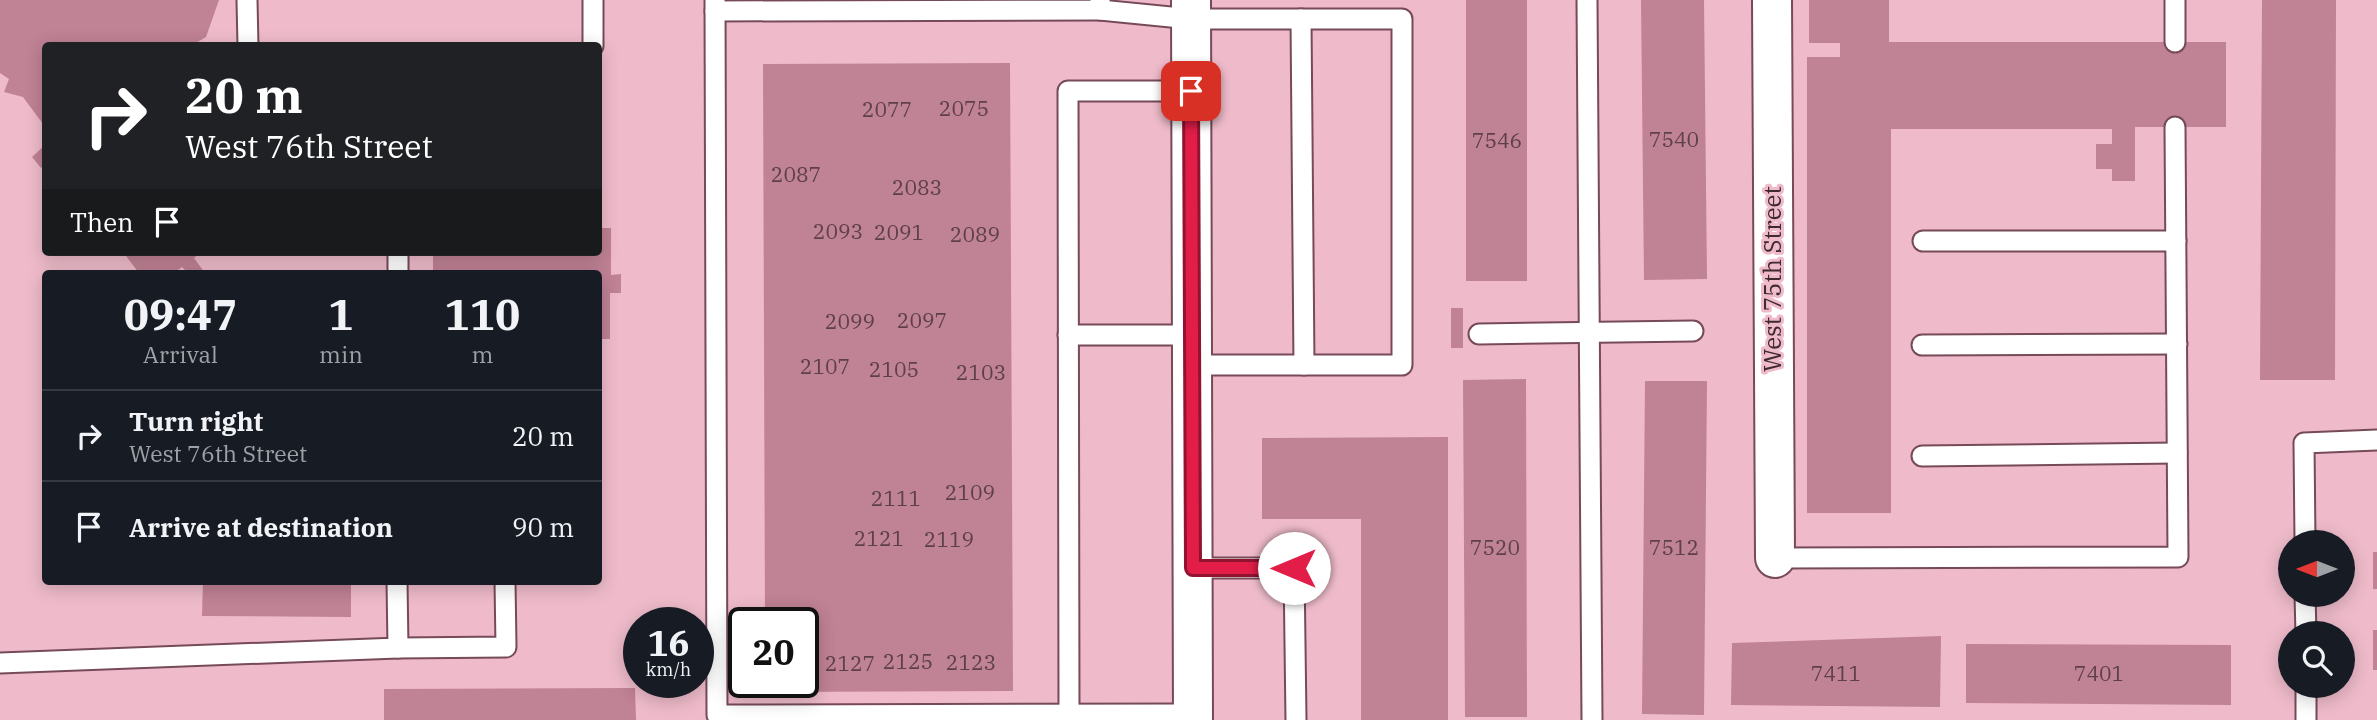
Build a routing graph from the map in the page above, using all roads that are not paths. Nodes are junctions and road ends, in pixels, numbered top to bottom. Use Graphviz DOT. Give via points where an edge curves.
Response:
graph roads {
  1 [pos="247,0"];
  2 [pos="593,0"];
  3 [pos="1587,0"];
  4 [pos="1772,0"];
  5 [pos="2175,0"];
  6 [pos="715,5"];
  7 [pos="1100,5"];
  8 [pos="1191,10"];
  9 [pos="1301,19"];
  10 [pos="248,42"];
  11 [pos="593,42"];
  12 [pos="2175,42"];
  13 [pos="1191,91"];
  14 [pos="2175,127"];
  15 [pos="1923,241"];
  16 [pos="2176,241"];
  17 [pos="1693,331"];
  18 [pos="1479,334"];
  19 [pos="1589,334"];
  20 [pos="1069,335"];
  21 [pos="2177,344"];
  22 [pos="1922,345"];
  23 [pos="1192,350"];
  24 [pos="1304,365"];
  25 [pos="2377,440"];
  26 [pos="2177,453"];
  27 [pos="1922,456"];
  28 [pos="2305,530"];
  29 [pos="1775,558"];
  30 [pos="1193,568"];
  31 [pos="397,585"];
  32 [pos="505,585"];
  33 [pos="398,648"];
  34 [pos="0,663"];
  35 [pos="2306,698"];
  36 [pos="1069,714"];
  37 [pos="1193,717"];
  38 [pos="1296,720"];
  39 [pos="1592,720"];
  40 [pos="2306,720"];
  1 -- 10 [label="lane"];
  2 -- 11 [label="lane"];
  3 -- 19 [label="lane"];
  4 -- 29 [label="street, West 75th Street"];
  5 -- 12 [label="lane"];
  6 -- 7 [label="lane"];
  6 -- 36 [label="lane" via="717,715"];
  7 -- 8 [label="lane"];
  8 -- 9 [label="lane"];
  8 -- 13 [label="street"];
  9 -- 24 [label="lane"];
  9 -- 24 [label="lane" via="1402,19 1402,365"];
  13 -- 20 [label="lane" via="1068,91"];
  13 -- 23 [label="street"];
  14 -- 16 [label="lane"];
  15 -- 16 [label="lane"];
  16 -- 21 [label="lane"];
  17 -- 19 [label="lane"];
  18 -- 19 [label="lane"];
  19 -- 39 [label="lane"];
  20 -- 23 [label="lane"];
  20 -- 36 [label="lane"];
  21 -- 22 [label="lane"];
  21 -- 26 [label="lane"];
  23 -- 24 [label="lane"];
  23 -- 30 [label="street"];
  25 -- 28 [label="lane" via="2304,443"];
  26 -- 27 [label="lane"];
  26 -- 29 [label="lane" via="2178,557"];
  30 -- 37 [label="street"];
  30 -- 38 [label="lane" via="1294,568"];
  31 -- 33 [label="lane"];
  32 -- 33 [label="lane" via="506,647"];
  33 -- 34 [label="lane"];
  35 -- 40 [label="lane"];
  36 -- 37 [label="lane"];
}
